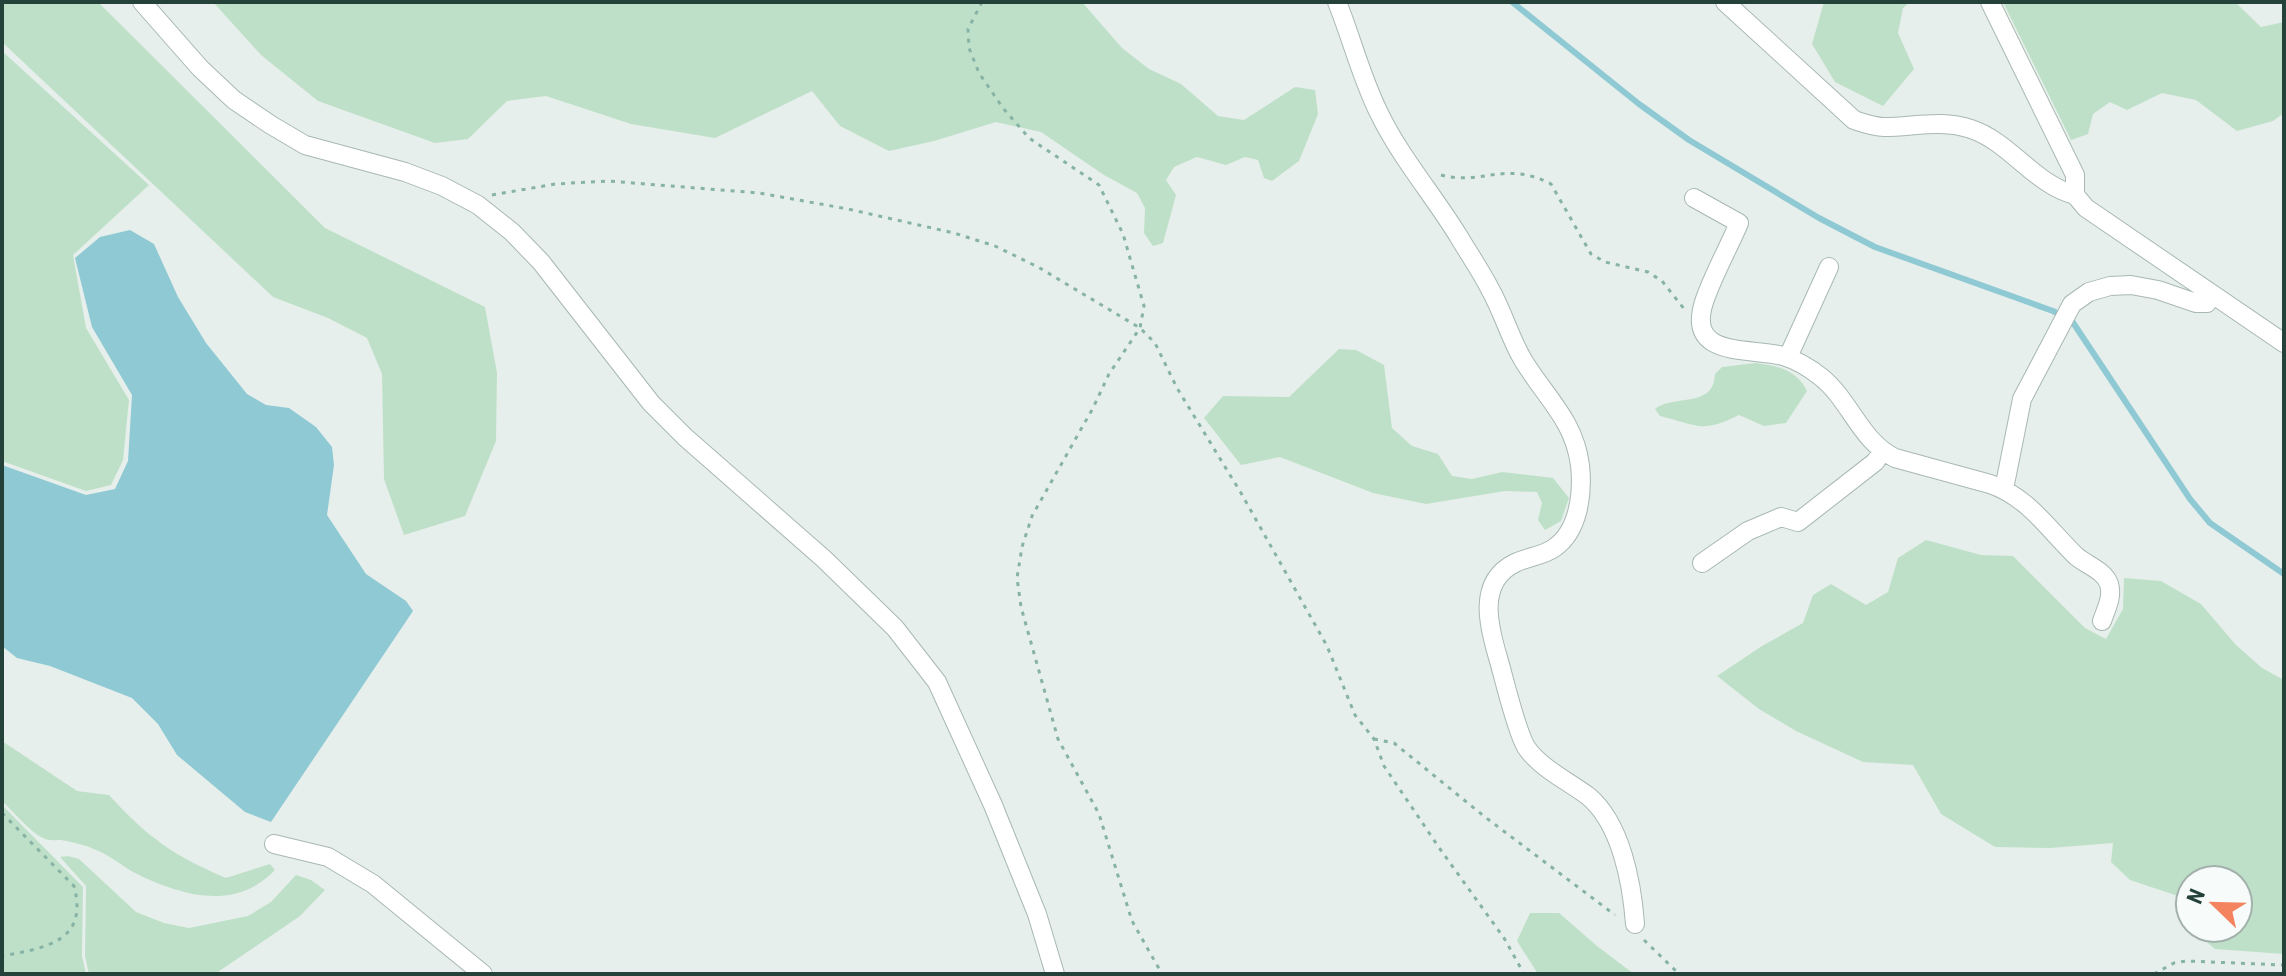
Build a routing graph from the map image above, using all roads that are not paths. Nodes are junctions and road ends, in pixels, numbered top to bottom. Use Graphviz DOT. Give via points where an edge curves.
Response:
graph roads {
  1 [pos="142,2"];
  2 [pos="1337,2"];
  3 [pos="1725,2"];
  4 [pos="1990,2"];
  5 [pos="2075,195"];
  6 [pos="1694,198"];
  7 [pos="1829,267"];
  8 [pos="2212,295"];
  9 [pos="2284,343"];
  10 [pos="1788,357"];
  11 [pos="1882,452"];
  12 [pos="2004,489"];
  13 [pos="1702,563"];
  14 [pos="2102,621"];
  15 [pos="274,844"];
  16 [pos="1635,924"];
  17 [pos="483,974"];
  18 [pos="1055,974"];
  1 -- 18 [label="street" via="200,68 271,125 305,145 442,186 512,232 651,403 895,628 937,682 993,805"];
  2 -- 16 [label="street" via="1379,115 1491,290 1521,357 1573,433 1581,493 1565,538 1553,550 1512,564 1492,587 1487,608 1526,747 1605,813 1630,880"];
  3 -- 5 [label="street" via="1854,120 1882,127 1947,123 1972,129 1992,138 2059,191"];
  4 -- 5 [label="street" via="2075,175"];
  5 -- 8 [label="street" via="2097,217"];
  6 -- 10 [label="street" via="1739,223 1704,303 1703,333 1729,349"];
  7 -- 10 [label="street"];
  8 -- 9 [label="street"];
  8 -- 12 [label="street" via="2207,303 2196,303 2158,290 2110,286 2089,292 2064,315 2022,399"];
  10 -- 11 [label="street" via="1837,392"];
  11 -- 12 [label="street"];
  11 -- 13 [label="street" via="1798,522 1781,517 1748,531"];
  12 -- 14 [label="street" via="2109,583 2111,597"];
  15 -- 17 [label="street" via="328,857 373,884"];
}
